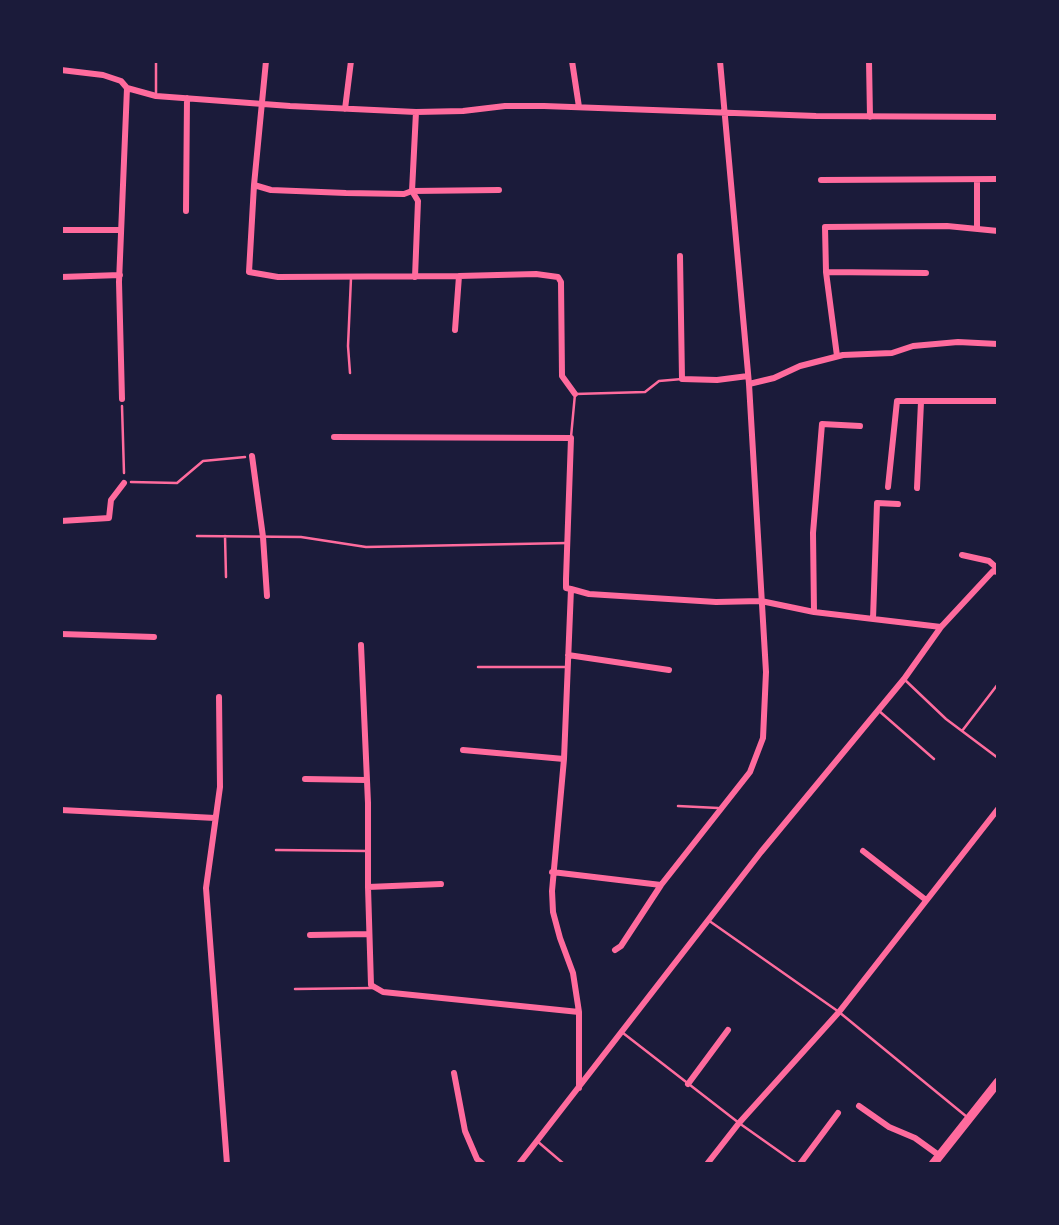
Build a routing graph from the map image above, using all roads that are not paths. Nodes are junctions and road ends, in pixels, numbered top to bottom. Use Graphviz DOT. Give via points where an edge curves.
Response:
graph roads {
  1 [pos="156,61"];
  2 [pos="266,61"];
  3 [pos="351,61"];
  4 [pos="572,61"];
  5 [pos="720,61"];
  6 [pos="869,61"];
  7 [pos="61,70"];
  8 [pos="127,88"];
  9 [pos="156,96"];
  10 [pos="187,98"];
  11 [pos="263,104"];
  12 [pos="579,107"];
  13 [pos="345,109"];
  14 [pos="416,112"];
  15 [pos="726,113"];
  16 [pos="870,117"];
  17 [pos="998,117"];
  18 [pos="998,179"];
  19 [pos="821,180"];
  20 [pos="977,180"];
  21 [pos="254,185"];
  22 [pos="499,190"];
  23 [pos="412,191"];
  24 [pos="186,211"];
  25 [pos="977,229"];
  26 [pos="61,230"];
  27 [pos="121,230"];
  28 [pos="998,231"];
  29 [pos="680,256"];
  30 [pos="825,272"];
  31 [pos="926,274"];
  32 [pos="120,275"];
  33 [pos="61,276"];
  34 [pos="459,276"];
  35 [pos="351,277"];
  36 [pos="415,277"];
  37 [pos="455,330"];
  38 [pos="998,344"];
  39 [pos="837,356"];
  40 [pos="350,373"];
  41 [pos="682,379"];
  42 [pos="748,380"];
  43 [pos="575,394"];
  44 [pos="122,399"];
  45 [pos="998,401"];
  46 [pos="921,402"];
  47 [pos="860,426"];
  48 [pos="334,437"];
  49 [pos="571,438"];
  50 [pos="252,456"];
  51 [pos="124,483"];
  52 [pos="888,487"];
  53 [pos="917,488"];
  54 [pos="898,504"];
  55 [pos="61,521"];
  56 [pos="197,536"];
  57 [pos="225,536"];
  58 [pos="263,537"];
  59 [pos="568,543"];
  60 [pos="962,555"];
  61 [pos="998,571"];
  62 [pos="226,577"];
  63 [pos="572,589"];
  64 [pos="267,596"];
  65 [pos="761,601"];
  66 [pos="814,612"];
  67 [pos="873,619"];
  68 [pos="941,627"];
  69 [pos="61,634"];
  70 [pos="154,637"];
  71 [pos="361,645"];
  72 [pos="568,655"];
  73 [pos="478,667"];
  74 [pos="567,667"];
  75 [pos="669,670"];
  76 [pos="904,679"];
  77 [pos="998,684"];
  78 [pos="219,697"];
  79 [pos="878,710"];
  80 [pos="961,731"];
  81 [pos="463,750"];
  82 [pos="998,758"];
  83 [pos="564,759"];
  84 [pos="934,759"];
  85 [pos="305,779"];
  86 [pos="366,779"];
  87 [pos="678,806"];
  88 [pos="722,808"];
  89 [pos="998,809"];
  90 [pos="61,810"];
  91 [pos="215,818"];
  92 [pos="276,850"];
  93 [pos="368,851"];
  94 [pos="863,851"];
  95 [pos="552,872"];
  96 [pos="441,884"];
  97 [pos="662,885"];
  98 [pos="368,887"];
  99 [pos="926,900"];
  100 [pos="708,920"];
  101 [pos="369,934"];
  102 [pos="310,935"];
  103 [pos="615,950"];
  104 [pos="373,988"];
  105 [pos="295,989"];
  106 [pos="579,1012"];
  107 [pos="839,1012"];
  108 [pos="728,1030"];
  109 [pos="622,1032"];
  110 [pos="454,1073"];
  111 [pos="998,1082"];
  112 [pos="688,1084"];
  113 [pos="579,1088"];
  114 [pos="859,1106"];
  115 [pos="838,1113"];
  116 [pos="969,1119"];
  117 [pos="739,1123"];
  118 [pos="537,1141"];
  119 [pos="940,1156"];
  120 [pos="227,1164"];
  121 [pos="483,1164"];
  122 [pos="519,1164"];
  123 [pos="564,1164"];
  124 [pos="708,1164"];
  125 [pos="798,1164"];
  126 [pos="933,1164"];
  1 -- 9 [label="lane"];
  2 -- 11 [label="street"];
  3 -- 13 [label="street"];
  4 -- 12 [label="street"];
  5 -- 15 [label="street"];
  6 -- 16 [label="street"];
  7 -- 8 [label="street" via="103,75"];
  8 -- 9 [label="street"];
  8 -- 27 [label="street"];
  9 -- 10 [label="street"];
  10 -- 11 [label="street"];
  10 -- 24 [label="street"];
  11 -- 13 [label="street"];
  11 -- 21 [label="street"];
  12 -- 14 [label="street"];
  12 -- 15 [label="street"];
  13 -- 14 [label="street"];
  14 -- 23 [label="street"];
  15 -- 16 [label="street"];
  15 -- 42 [label="street"];
  16 -- 17 [label="street"];
  18 -- 20 [label="street"];
  19 -- 20 [label="street"];
  20 -- 25 [label="street"];
  21 -- 23 [label="street" via="271,190 346,193"];
  21 -- 35 [label="street" via="249,272 278,277"];
  22 -- 23 [label="street"];
  23 -- 36 [label="street" via="418,201"];
  25 -- 28 [label="street"];
  25 -- 30 [label="street" via="825,227"];
  26 -- 27 [label="street"];
  27 -- 32 [label="street"];
  29 -- 41 [label="street"];
  30 -- 31 [label="street"];
  30 -- 39 [label="street"];
  32 -- 33 [label="street"];
  32 -- 44 [label="street"];
  34 -- 36 [label="street"];
  34 -- 37 [label="street"];
  34 -- 43 [label="street" via="558,277 562,376"];
  35 -- 36 [label="street"];
  35 -- 40 [label="lane"];
  38 -- 39 [label="street" via="958,342"];
  39 -- 42 [label="street" via="774,378"];
  41 -- 42 [label="street"];
  41 -- 43 [label="lane" via="659,381 645,392"];
  42 -- 65 [label="street"];
  43 -- 49 [label="lane"];
  45 -- 46 [label="street"];
  46 -- 52 [label="street" via="897,401"];
  46 -- 53 [label="street"];
  47 -- 66 [label="street" via="822,424 813,533"];
  48 -- 49 [label="street"];
  49 -- 59 [label="street"];
  50 -- 58 [label="street"];
  51 -- 55 [label="street" via="111,500 106,519"];
  54 -- 67 [label="street" via="877,503"];
  56 -- 57 [label="lane"];
  57 -- 58 [label="lane"];
  57 -- 62 [label="lane"];
  58 -- 59 [label="lane" via="301,537 366,547"];
  58 -- 64 [label="street"];
  59 -- 63 [label="street" via="566,587"];
  60 -- 61 [label="street" via="989,561"];
  61 -- 68 [label="street" via="993,571"];
  63 -- 65 [label="street" via="589,594"];
  63 -- 72 [label="street"];
  65 -- 66 [label="street"];
  65 -- 88 [label="street" via="766,672 763,738 750,772"];
  66 -- 67 [label="street"];
  67 -- 68 [label="street"];
  68 -- 76 [label="street"];
  69 -- 70 [label="street"];
  71 -- 86 [label="street"];
  72 -- 74 [label="street"];
  72 -- 75 [label="street"];
  73 -- 74 [label="lane"];
  74 -- 83 [label="street"];
  76 -- 79 [label="street"];
  76 -- 80 [label="lane"];
  77 -- 80 [label="lane"];
  78 -- 91 [label="street" via="220,787"];
  79 -- 84 [label="lane"];
  79 -- 100 [label="street"];
  80 -- 82 [label="lane"];
  81 -- 83 [label="street"];
  83 -- 95 [label="street"];
  85 -- 86 [label="street"];
  86 -- 93 [label="street"];
  87 -- 88 [label="lane"];
  88 -- 97 [label="street"];
  89 -- 99 [label="street"];
  90 -- 91 [label="street"];
  91 -- 120 [label="street" via="206,888"];
  92 -- 93 [label="lane"];
  93 -- 98 [label="street"];
  94 -- 99 [label="street"];
  95 -- 97 [label="street"];
  95 -- 106 [label="street" via="553,912 573,973"];
  96 -- 98 [label="street"];
  97 -- 103 [label="street"];
  98 -- 101 [label="street"];
  99 -- 107 [label="street"];
  100 -- 107 [label="lane"];
  100 -- 109 [label="street"];
  101 -- 102 [label="street"];
  101 -- 104 [label="street"];
  104 -- 105 [label="lane"];
  104 -- 106 [label="street"];
  106 -- 113 [label="street"];
  107 -- 116 [label="lane"];
  107 -- 117 [label="street"];
  108 -- 112 [label="street"];
  109 -- 112 [label="lane"];
  109 -- 113 [label="street"];
  110 -- 121 [label="street" via="465,1131"];
  111 -- 116 [label="main road"];
  112 -- 117 [label="lane"];
  113 -- 118 [label="street"];
  114 -- 119 [label="street"];
  115 -- 125 [label="street"];
  116 -- 119 [label="main road"];
  117 -- 124 [label="street"];
  117 -- 125 [label="lane"];
  118 -- 122 [label="street"];
  118 -- 123 [label="lane"];
  119 -- 126 [label="main road"];
}
